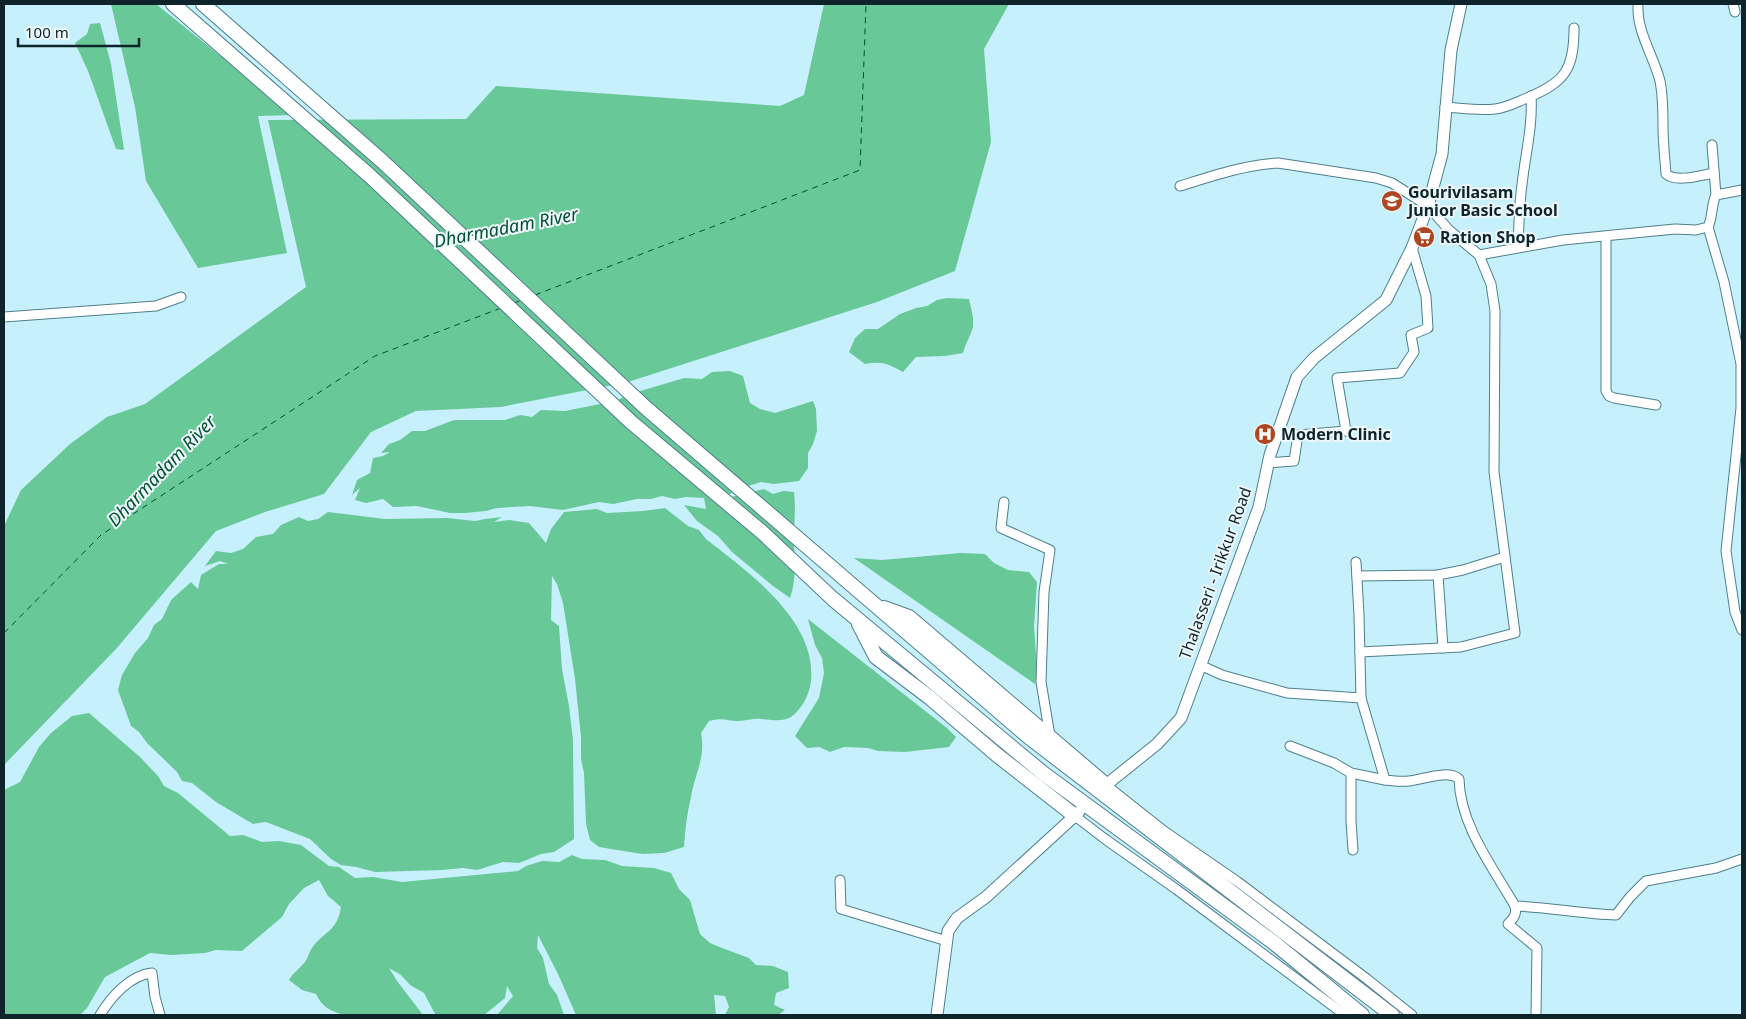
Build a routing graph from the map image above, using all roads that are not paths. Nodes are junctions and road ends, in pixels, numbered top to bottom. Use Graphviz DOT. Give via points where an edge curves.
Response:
graph roads {
  1 [pos="173,4"];
  2 [pos="204,4"];
  3 [pos="1461,4"];
  4 [pos="1638,7"];
  5 [pos="1574,28"];
  6 [pos="1531,96"];
  7 [pos="1445,107"];
  8 [pos="1712,145"];
  9 [pos="1714,173"];
  10 [pos="1180,186"];
  11 [pos="1742,190"];
  12 [pos="1716,195"];
  13 [pos="1428,206"];
  14 [pos="1708,227"];
  15 [pos="1606,237"];
  16 [pos="1518,247"];
  17 [pos="1412,248"];
  18 [pos="1479,255"];
  19 [pos="181,297"];
  20 [pos="4,317"];
  21 [pos="1656,404"];
  22 [pos="1268,463"];
  23 [pos="1004,502"];
  24 [pos="1506,557"];
  25 [pos="1356,562"];
  26 [pos="1438,575"];
  27 [pos="1356,576"];
  28 [pos="874,604"];
  29 [pos="857,619"];
  30 [pos="1742,630"];
  31 [pos="1443,648"];
  32 [pos="1360,652"];
  33 [pos="1200,665"];
  34 [pos="1361,698"];
  35 [pos="1050,736"];
  36 [pos="1290,746"];
  37 [pos="1351,773"];
  38 [pos="1385,780"];
  39 [pos="1106,786"];
  40 [pos="1077,814"];
  41 [pos="1353,850"];
  42 [pos="1742,859"];
  43 [pos="840,880"];
  44 [pos="1515,906"];
  45 [pos="947,941"];
  46 [pos="100,1015"];
  47 [pos="160,1015"];
  48 [pos="938,1015"];
  49 [pos="1345,1015"];
  50 [pos="1362,1015"];
  51 [pos="1392,1015"];
  52 [pos="1412,1015"];
  53 [pos="1536,1015"];
  1 -- 29 [label="highway" via="370,176 631,422 763,533"];
  2 -- 28 [label="highway" via="382,161 646,408"];
  3 -- 7 [label="main road, Thalasseri - Irikkur Road" via="1451,50"];
  4 -- 9 [label="street" via="1638,16 1660,82 1666,174 1670,178 1679,178"];
  5 -- 6 [label="street" via="1572,58 1566,71 1559,82"];
  6 -- 7 [label="street" via="1497,109"];
  6 -- 16 [label="street"];
  7 -- 13 [label="main road, Thalasseri - Irikkur Road" via="1442,154"];
  8 -- 9 [label="street"];
  9 -- 12 [label="street"];
  10 -- 13 [label="street" via="1219,174 1278,163 1376,178 1392,183"];
  11 -- 12 [label="street"];
  12 -- 14 [label="street"];
  13 -- 17 [label="main road, Thalasseri - Irikkur Road"];
  13 -- 18 [label="street" via="1449,230"];
  14 -- 15 [label="street"];
  14 -- 30 [label="street" via="1724,282 1741,364 1741,408 1726,551 1735,612"];
  15 -- 16 [label="street"];
  15 -- 21 [label="street" via="1606,391 1614,398"];
  16 -- 18 [label="street"];
  17 -- 22 [label="main road, Thalasseri - Irikkur Road" via="1386,300 1314,358 1297,377"];
  17 -- 22 [label="street" via="1426,296 1428,328 1411,335 1414,352 1400,373 1337,378 1346,431 1298,435 1294,461"];
  18 -- 24 [label="street" via="1491,284 1495,311 1494,472"];
  19 -- 20 [label="street" via="156,306"];
  22 -- 33 [label="main road, Thalasseri - Irikkur Road" via="1259,507"];
  23 -- 35 [label="street" via="1001,528 1050,550 1044,592 1042,682"];
  24 -- 26 [label="street"];
  24 -- 31 [label="street" via="1515,633 1461,647"];
  25 -- 27 [label="street"];
  26 -- 27 [label="street"];
  26 -- 31 [label="street"];
  27 -- 32 [label="street"];
  28 -- 35 [label="highway" via="909,617"];
  28 -- 51 [label="highway" via="1060,762"];
  29 -- 40 [label="highway" via="876,657"];
  29 -- 50 [label="highway" via="1044,774 1273,942"];
  31 -- 32 [label="street"];
  32 -- 34 [label="street"];
  33 -- 34 [label="street" via="1222,675 1287,693"];
  33 -- 39 [label="main road, Thalasseri - Irikkur Road" via="1181,718 1157,744"];
  34 -- 38 [label="street"];
  35 -- 39 [label="highway"];
  36 -- 37 [label="street"];
  37 -- 38 [label="street"];
  37 -- 41 [label="street"];
  38 -- 44 [label="street" via="1410,781 1455,775 1459,779 1463,810"];
  39 -- 52 [label="street"];
  40 -- 45 [label="main road" via="986,897 957,918 948,931"];
  40 -- 49 [label="street" via="1105,839"];
  42 -- 44 [label="street" via="1716,868 1646,881 1616,915"];
  43 -- 45 [label="street" via="841,909"];
  44 -- 53 [label="street" via="1516,912 1508,924 1537,948"];
  45 -- 48 [label="main road"];
  46 -- 47 [label="street" via="126,984 142,974 152,973"];
}
